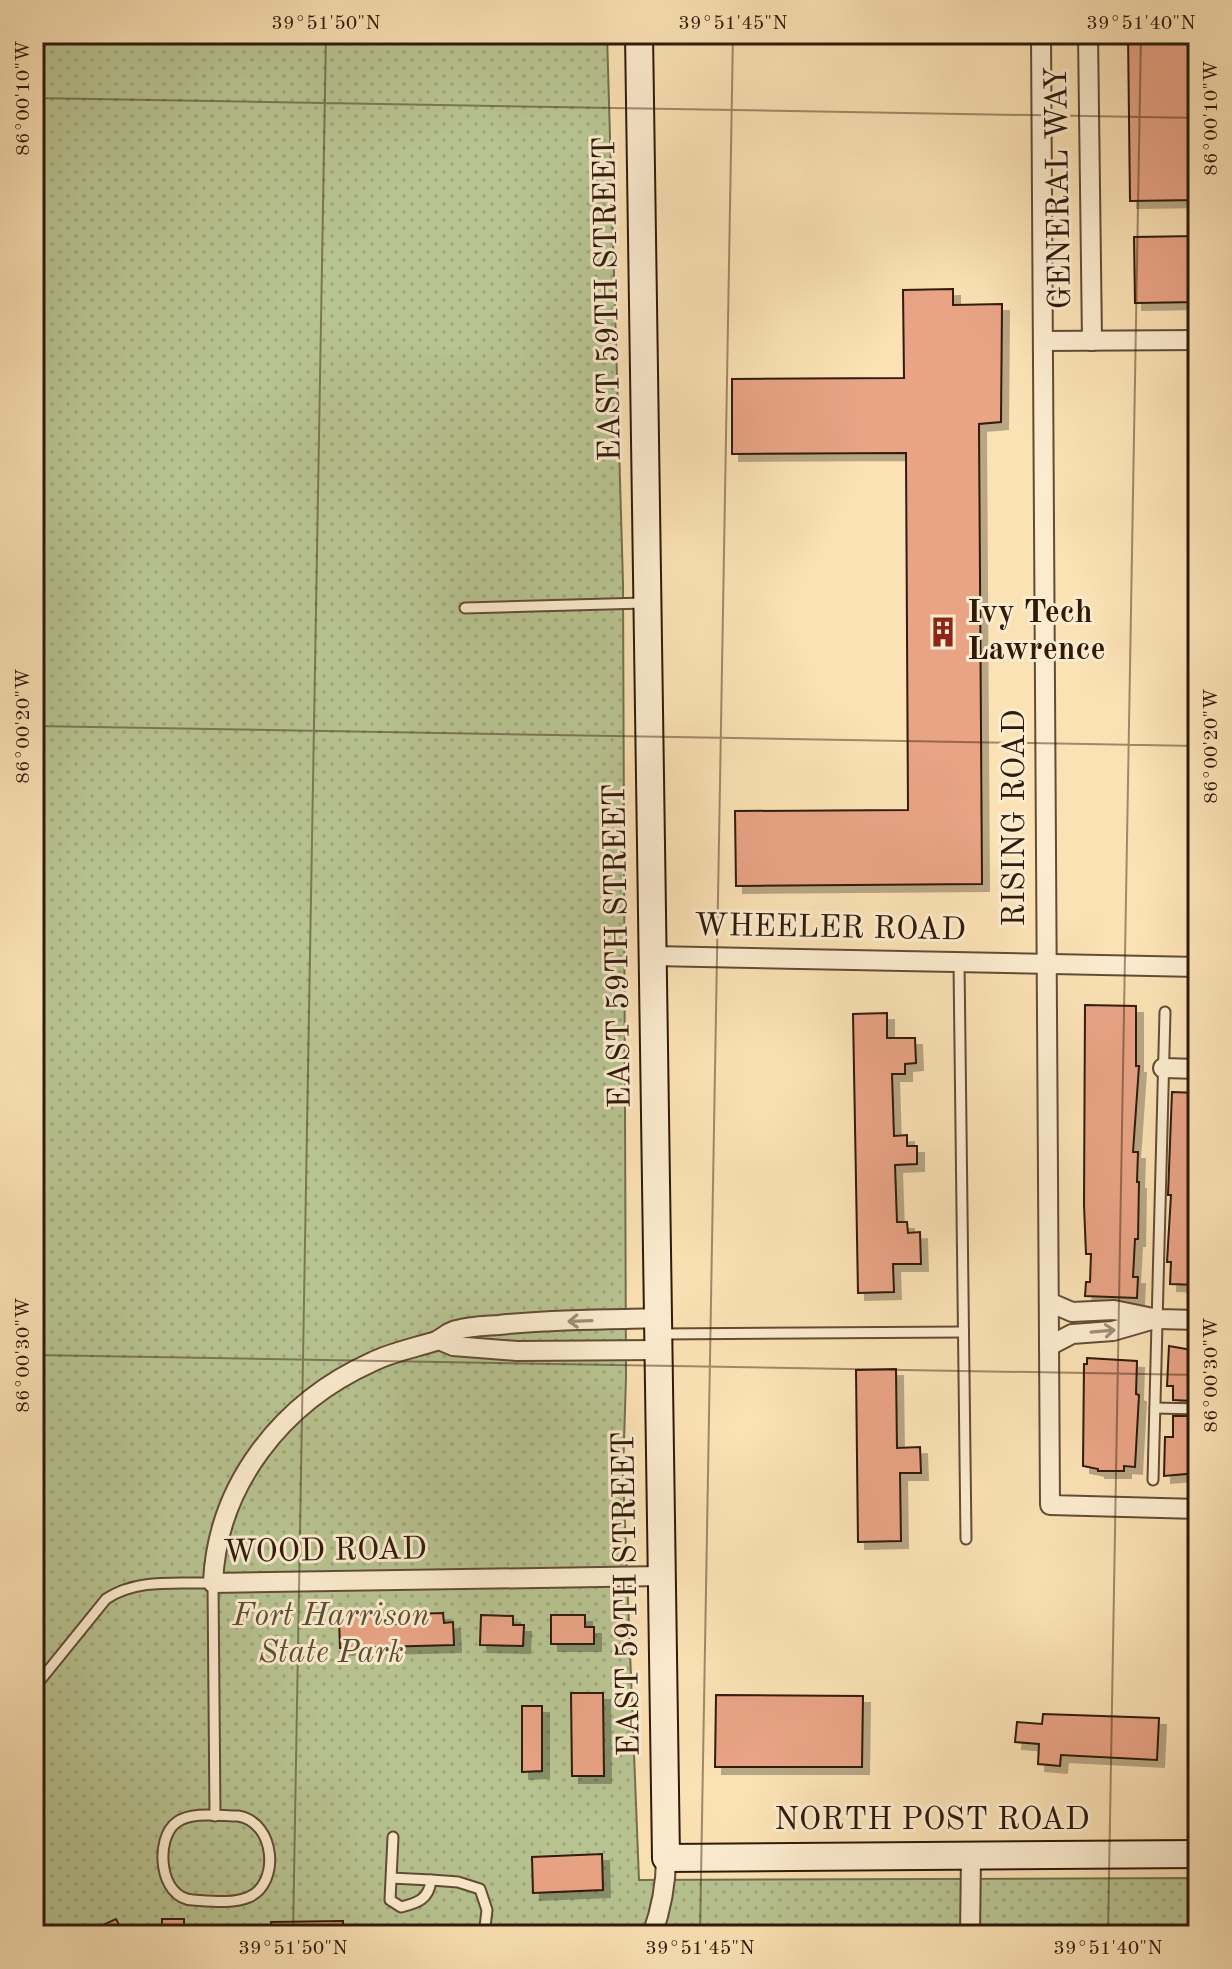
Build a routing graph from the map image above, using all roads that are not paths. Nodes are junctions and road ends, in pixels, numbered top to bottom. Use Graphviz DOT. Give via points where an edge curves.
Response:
graph roads {
  1 [pos="639,34"];
  2 [pos="1041,34"];
  3 [pos="1088,34"];
  4 [pos="1198,340"];
  5 [pos="1043,341"];
  6 [pos="1092,341"];
  7 [pos="647,603"];
  8 [pos="465,608"];
  9 [pos="653,956"];
  10 [pos="959,962"];
  11 [pos="1046,964"];
  12 [pos="1198,967"];
  13 [pos="1165,1012"];
  14 [pos="1163,1068"];
  15 [pos="1198,1069"];
  16 [pos="1049,1302"];
  17 [pos="1158,1319"];
  18 [pos="1198,1320"];
  19 [pos="963,1332"];
  20 [pos="659,1334"];
  21 [pos="439,1340"];
  22 [pos="1049,1346"];
  23 [pos="1155,1408"];
  24 [pos="1198,1409"];
  25 [pos="1153,1480"];
  26 [pos="1198,1509"];
  27 [pos="966,1539"];
  28 [pos="662,1576"];
  29 [pos="213,1583"];
  30 [pos="34,1688"];
  31 [pos="215,1816"];
  32 [pos="393,1837"];
  33 [pos="971,1854"];
  34 [pos="1198,1854"];
  35 [pos="666,1858"];
  36 [pos="391,1878"];
  37 [pos="431,1880"];
  38 [pos="484,1935"];
  39 [pos="652,1935"];
  40 [pos="970,1935"];
  1 -- 7 [label="street, EAST 59TH STREET"];
  2 -- 5 [label="street, RISING ROAD"];
  3 -- 6 [label="street, GENERAL WAY"];
  4 -- 6 [label="street"];
  5 -- 6 [label="street"];
  5 -- 11 [label="street, RISING ROAD"];
  7 -- 8 [label="lane"];
  7 -- 9 [label="street, EAST 59TH STREET"];
  9 -- 10 [label="street, WHEELER ROAD"];
  9 -- 20 [label="street, EAST 59TH STREET"];
  10 -- 11 [label="street, WHEELER ROAD"];
  10 -- 19 [label="lane"];
  11 -- 12 [label="street, WHEELER ROAD"];
  11 -- 16 [label="street, RISING ROAD"];
  13 -- 14 [label="lane"];
  14 -- 15 [label="street"];
  14 -- 17 [label="lane"];
  16 -- 17 [label="street" via="1072,1312 1114,1310"];
  16 -- 22 [label="street, RISING ROAD"];
  17 -- 18 [label="street"];
  22 -- 17 [label="street, one-way" via="1072,1334 1113,1331"];
  17 -- 23 [label="lane"];
  19 -- 20 [label="lane"];
  19 -- 27 [label="lane"];
  20 -- 21 [label="street" via="517,1351"];
  20 -- 21 [label="street, one-way" via="520,1323 454,1330"];
  20 -- 28 [label="street, EAST 59TH STREET"];
  21 -- 29 [label="street" via="358,1368 280,1425 238,1488 219,1541"];
  22 -- 26 [label="street, RISING ROAD" via="1050,1505"];
  23 -- 24 [label="lane"];
  23 -- 25 [label="lane"];
  28 -- 29 [label="street, WOOD ROAD"];
  28 -- 35 [label="street, EAST 59TH STREET"];
  29 -- 30 [label="lane, WOOD ROAD" via="121,1589 106,1599"];
  29 -- 31 [label="lane"];
  31 -- 31 [label="lane" via="178,1821 164,1839 166,1881 188,1900 250,1897 268,1873 264,1832 242,1816"];
  32 -- 36 [label="lane"];
  33 -- 34 [label="street, NORTH POST ROAD"];
  33 -- 35 [label="street, NORTH POST ROAD"];
  33 -- 40 [label="street"];
  35 -- 39 [label="street"];
  36 -- 37 [label="lane"];
  36 -- 37 [label="lane" via="390,1900 401,1907 420,1902"];
  37 -- 38 [label="lane" via="480,1889 487,1910"];
}
